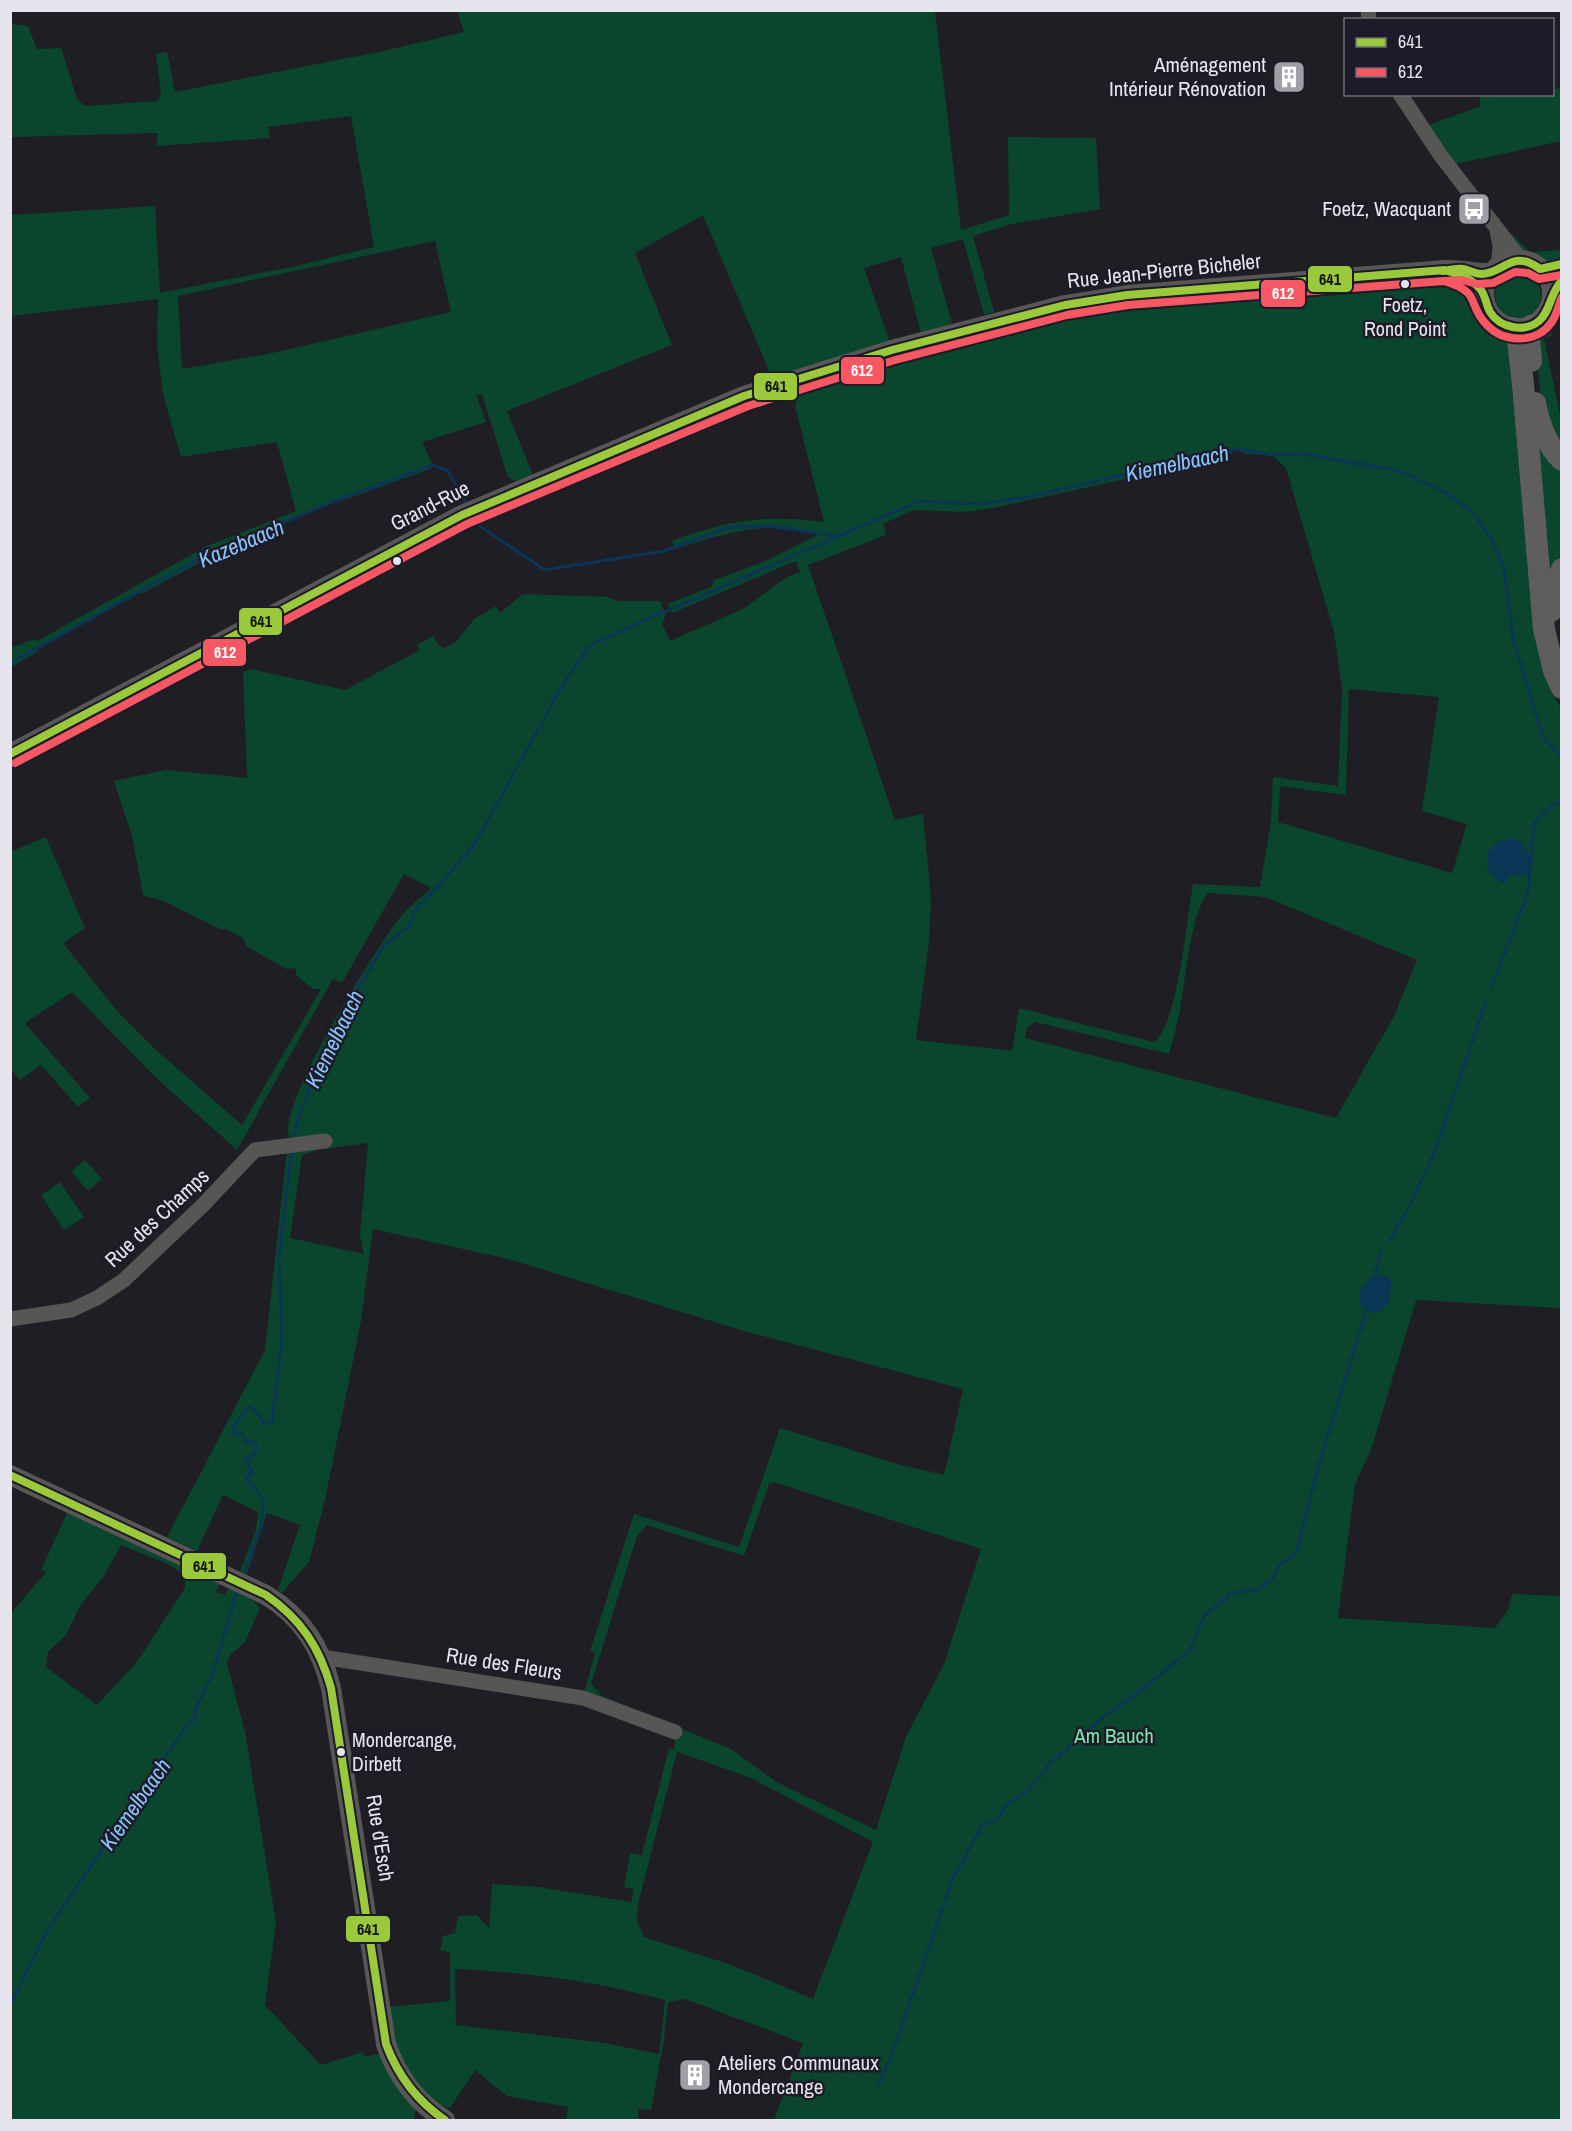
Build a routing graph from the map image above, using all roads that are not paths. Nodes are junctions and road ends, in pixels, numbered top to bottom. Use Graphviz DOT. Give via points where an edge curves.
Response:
graph roads {
  1 [pos="1401,96"];
  2 [pos="1497,230"];
  3 [pos="1562,264"];
  4 [pos="1531,265"];
  5 [pos="1445,270"];
  6 [pos="1495,270"];
  7 [pos="1557,286"];
  8 [pos="1484,293"];
  9 [pos="1522,327"];
  10 [pos="892,350"];
  11 [pos="1562,460"];
  12 [pos="1562,568"];
  13 [pos="1550,655"];
  14 [pos="1562,688"];
  15 [pos="10,754"];
  16 [pos="325,1141"];
  17 [pos="10,1319"];
  18 [pos="10,1476"];
  19 [pos="322,1657"];
  20 [pos="675,1732"];
  21 [pos="445,2121"];
  1 -- 2 [label="street"];
  2 -- 4 [label="street"];
  2 -- 6 [label="street" via="1500,246"];
  3 -- 4 [label="main road"];
  4 -- 6 [label="main road" via="1505,263"];
  4 -- 7 [label="main road"];
  5 -- 6 [label="main road, Rue Jean-Pierre Bicheler" via="1463,269 1478,274"];
  5 -- 8 [label="main road" via="1466,278"];
  5 -- 10 [label="main road, Rue Jean-Pierre Bicheler" via="1127,295 1065,305"];
  6 -- 8 [label="main road"];
  7 -- 9 [label="main road" via="1547,312"];
  8 -- 9 [label="main road" via="1490,313 1504,325"];
  9 -- 11 [label="highway" via="1529,339 1535,405 1542,430"];
  9 -- 13 [label="highway" via="1518,341 1544,629"];
  10 -- 15 [label="main road, Grand-Rue" via="744,396 477,508"];
  12 -- 13 [label="highway" via="1552,600"];
  13 -- 14 [label="highway"];
  16 -- 17 [label="street, Rue des Champs" via="255,1150 124,1280 71,1310"];
  18 -- 19 [label="main road, Rue d'Esch" via="266,1595 300,1622"];
  19 -- 20 [label="street, Rue des Fleurs" via="583,1698"];
  19 -- 21 [label="main road, Rue d'Esch" via="350,1801 386,2044 404,2082"];
}
